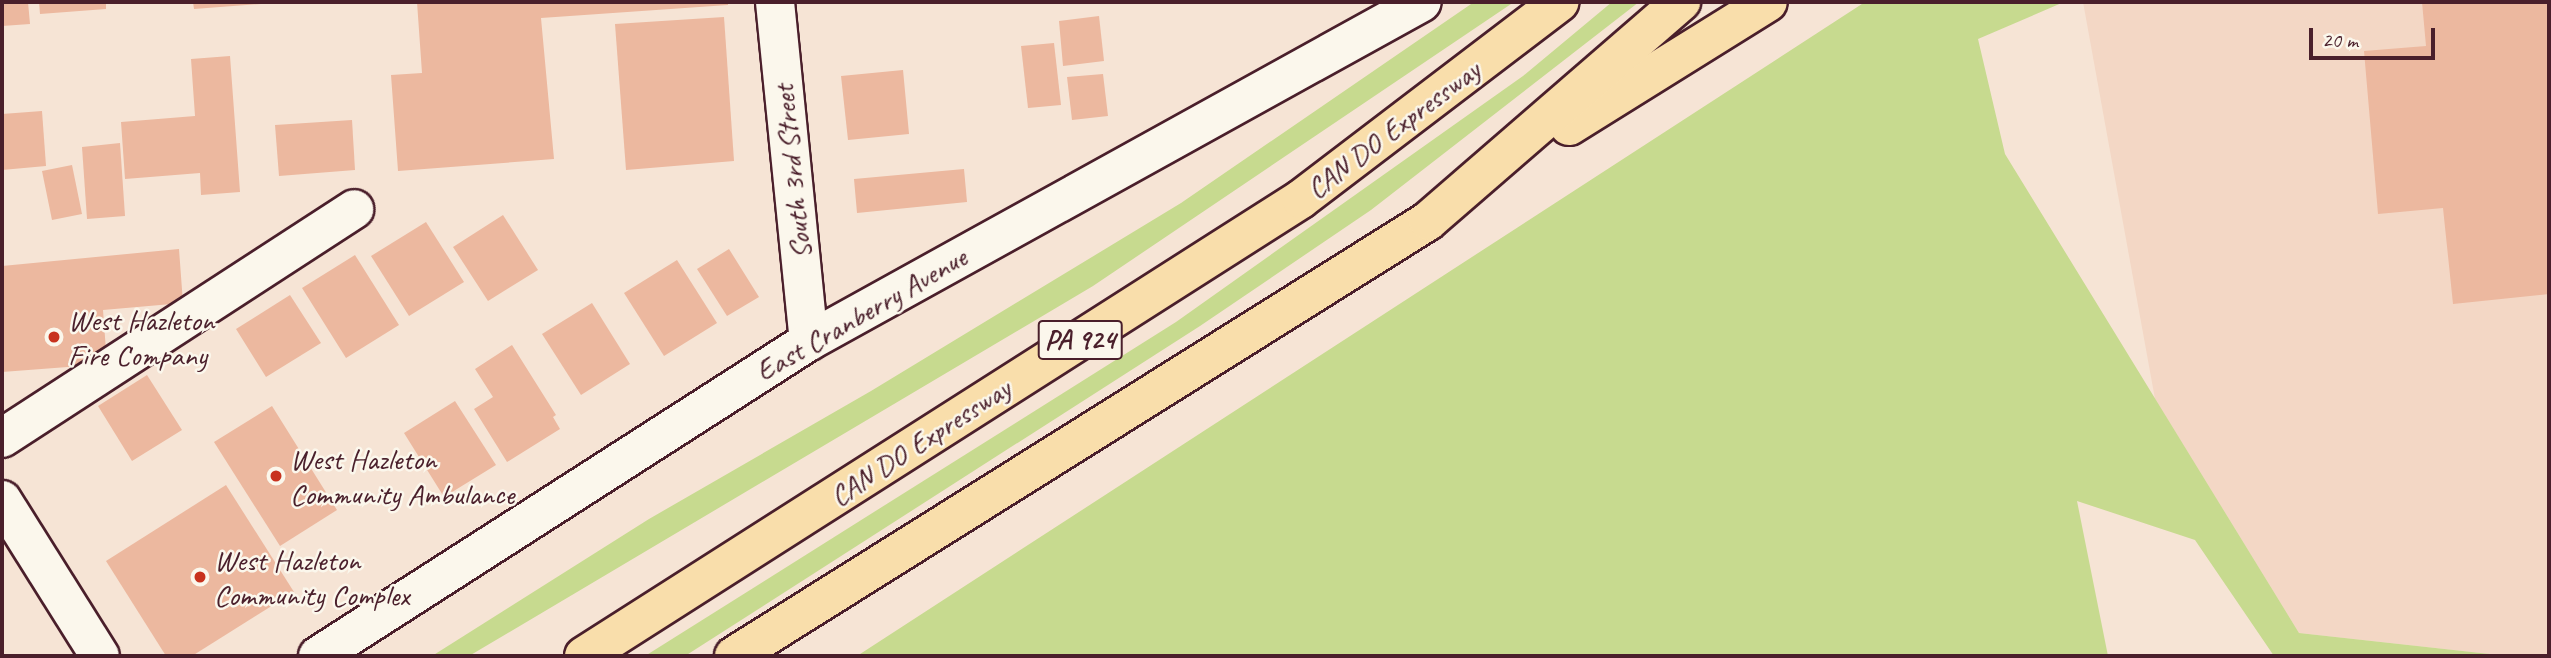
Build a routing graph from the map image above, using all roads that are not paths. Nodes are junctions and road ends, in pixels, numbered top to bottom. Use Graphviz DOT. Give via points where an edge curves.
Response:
graph roads {
  1 [pos="775,2"];
  2 [pos="1422,2"];
  3 [pos="1560,2"];
  4 [pos="1681,2"];
  5 [pos="1768,2"];
  6 [pos="354,209"];
  7 [pos="1428,221"];
  8 [pos="809,341"];
  9 [pos="2,439"];
  10 [pos="2,500"];
  11 [pos="100,656"];
  12 [pos="318,656"];
  13 [pos="584,656"];
  14 [pos="734,656"];
  1 -- 8 [label="street, South 3rd Street"];
  2 -- 8 [label="street, East Cranberry Avenue"];
  3 -- 13 [label="main road, CAN DO Expressway / PA 924" via="1301,199"];
  4 -- 7 [label="main road, PA 924"];
  5 -- 7 [label="main road" via="1627,87"];
  6 -- 9 [label="street"];
  7 -- 14 [label="main road, PA 924"];
  8 -- 12 [label="street, East Cranberry Avenue"];
  10 -- 11 [label="street"];
}
